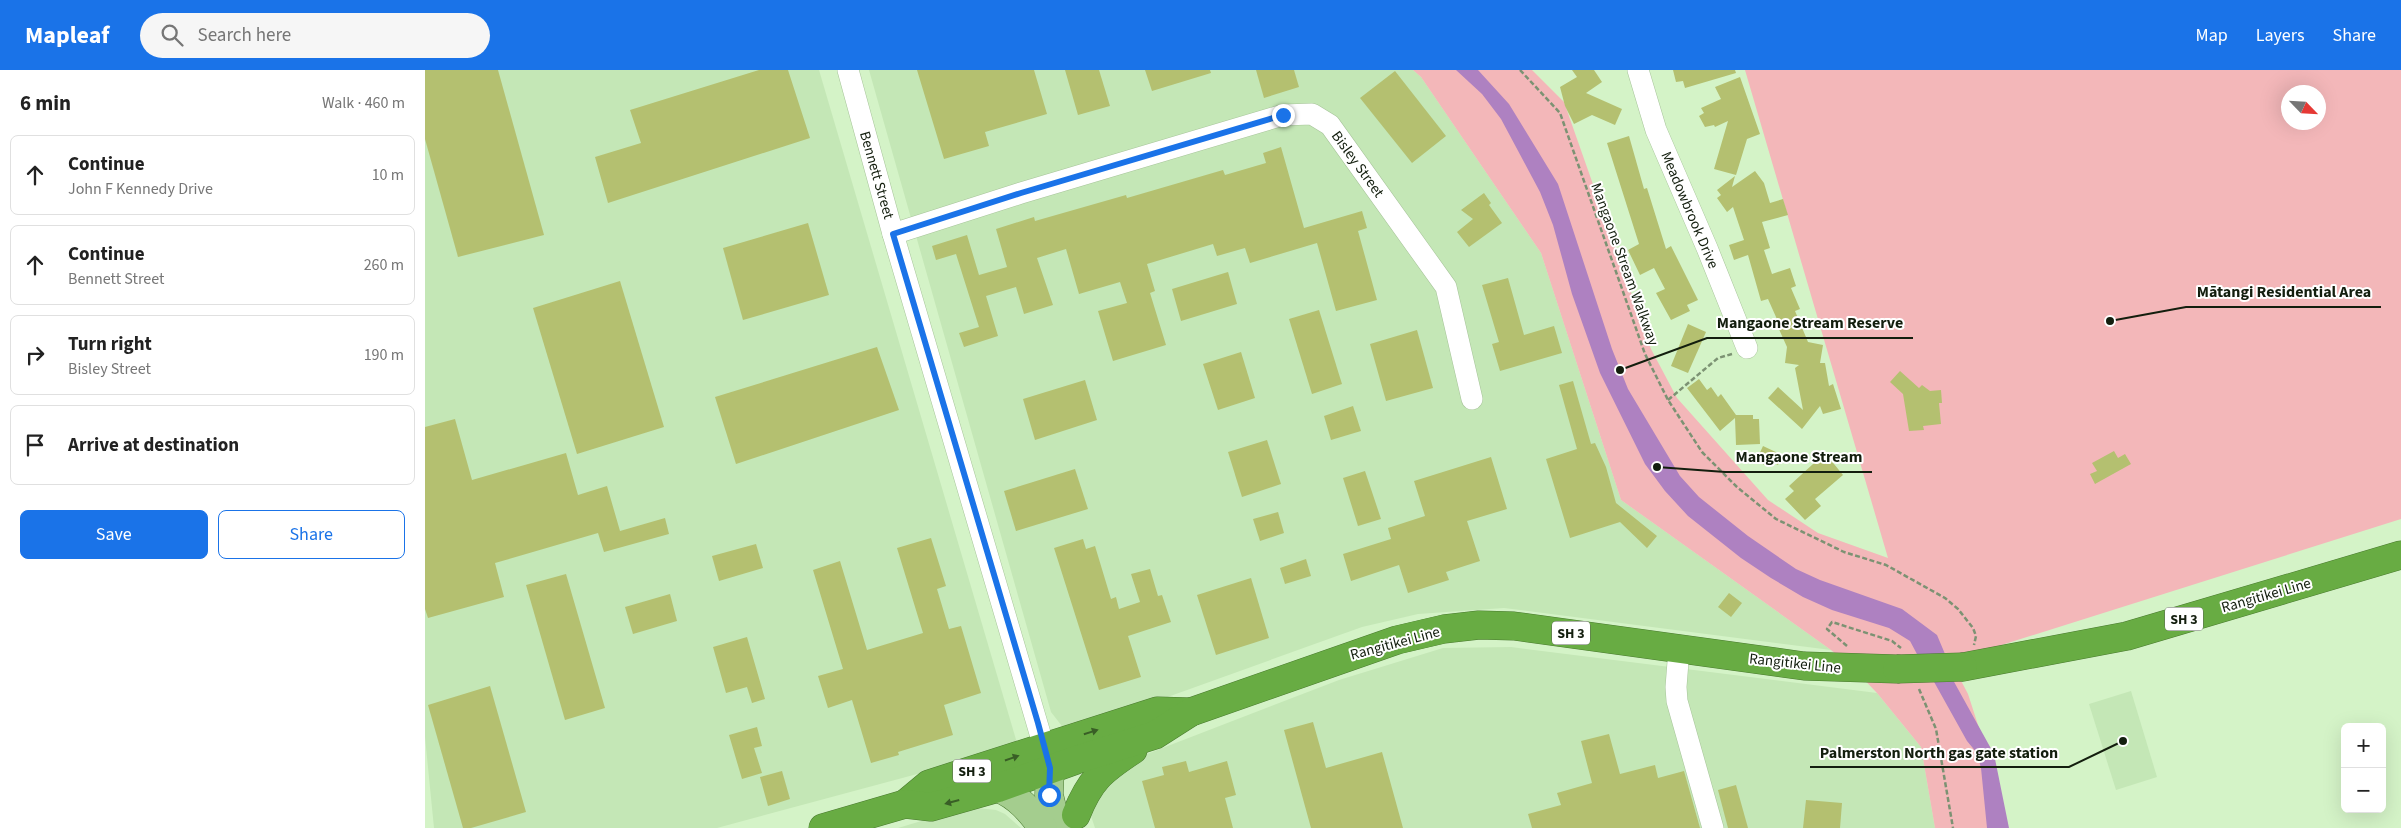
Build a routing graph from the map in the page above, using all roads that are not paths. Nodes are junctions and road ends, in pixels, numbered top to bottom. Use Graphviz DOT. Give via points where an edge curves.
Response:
graph roads {
  1 [pos="848,70"];
  2 [pos="1638,70"];
  3 [pos="893,234"];
  4 [pos="1747,348"];
  5 [pos="1472,399"];
  6 [pos="2401,555"];
  7 [pos="1679,649"];
  8 [pos="1191,712"];
  9 [pos="1155,735"];
  10 [pos="1047,758"];
  11 [pos="998,788"];
  12 [pos="905,804"];
  13 [pos="1071,824"];
  14 [pos="823,828"];
  15 [pos="1043,828"];
  16 [pos="1713,828"];
  1 -- 3 [label="street, Bennett Street"];
  2 -- 4 [label="street, Meadowbrook Drive" via="1656,130"];
  3 -- 5 [label="street, Bisley Street" via="1283,115 1312,114 1330,125 1446,287"];
  3 -- 10 [label="street, Bennett Street"];
  6 -- 7 [label="highway, Rangitikei Line / SH 3, bridge" via="2127,636 1968,656 1897,669 1804,666"];
  7 -- 8 [label="highway, Rangitikei Line / SH 3" via="1514,626 1444,629 1347,655"];
  7 -- 16 [label="street" via="1677,701"];
  8 -- 9 [label="highway, Rangitikei Line / SH 3"];
  10 -- 8 [label="highway, Rangitikei Line / SH 3, one-way" via="1157,711"];
  9 -- 10 [label="highway, Rangitikei Line / SH 3"];
  9 -- 13 [label="highway" via="1096,777 1085,792"];
  10 -- 11 [label="highway, Rangitikei Line / SH 3"];
  12 -- 10 [label="highway, Rangitikei Line / SH 3, one-way" via="929,784"];
  10 -- 13 [label="main road" via="1064,786"];
  11 -- 12 [label="highway, Rangitikei Line / SH 3, one-way" via="931,807"];
  11 -- 15 [label="main road" via="1010,793 1029,809"];
  12 -- 14 [label="highway, Rangitikei Line / SH 3"];
}
